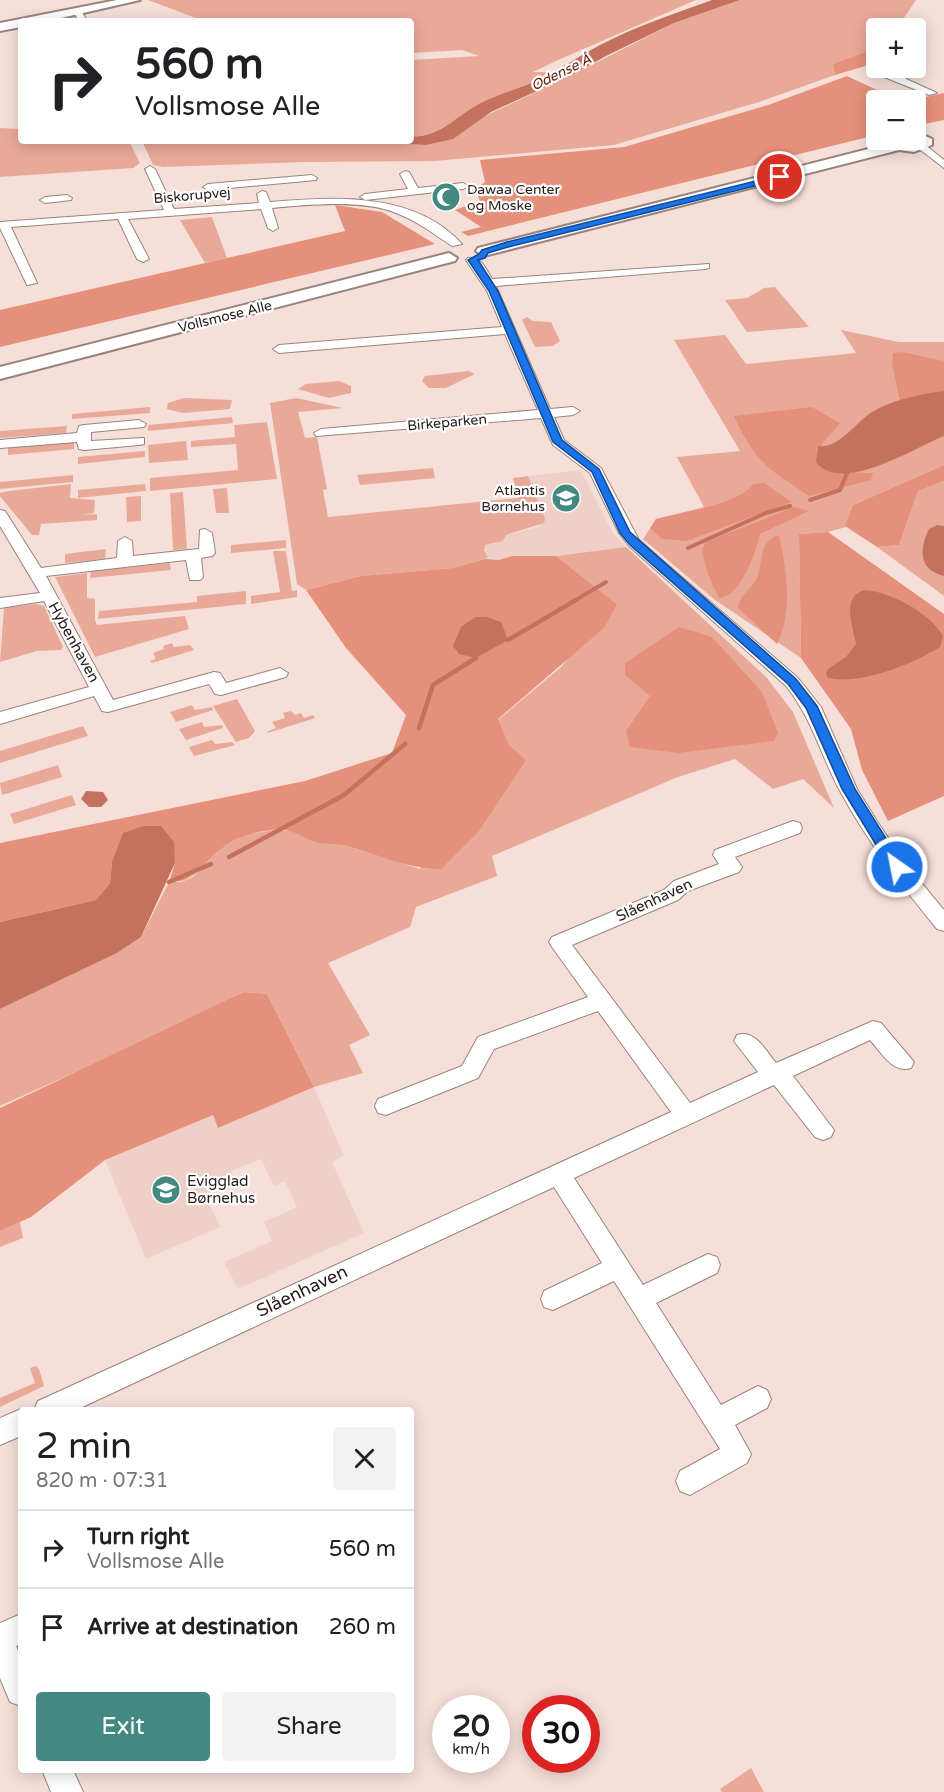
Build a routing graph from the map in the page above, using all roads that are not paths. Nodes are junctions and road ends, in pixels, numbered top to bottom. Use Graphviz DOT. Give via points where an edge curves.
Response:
graph roads {
  1 [pos="134,0"];
  2 [pos="80,16"];
  3 [pos="60,18"];
  4 [pos="18,24"];
  5 [pos="0,27"];
  6 [pos="898,78"];
  7 [pos="944,91"];
  8 [pos="932,93"];
  9 [pos="926,94"];
  10 [pos="926,138"];
  11 [pos="866,150"];
  12 [pos="944,165"];
  13 [pos="150,169"];
  14 [pos="405,174"];
  15 [pos="312,178"];
  16 [pos="258,182"];
  17 [pos="463,186"];
  18 [pos="208,187"];
  19 [pos="414,191"];
  20 [pos="56,199"];
  21 [pos="358,201"];
  22 [pos="265,204"];
  23 [pos="170,212"];
  24 [pos="121,215"];
  25 [pos="58,219"];
  26 [pos="2,225"];
  27 [pos="287,227"];
  28 [pos="273,228"];
  29 [pos="260,230"];
  30 [pos="450,252"];
  31 [pos="478,252"];
  32 [pos="158,257"];
  33 [pos="705,266"];
  34 [pos="45,281"];
  35 [pos="488,283"];
  36 [pos="31,284"];
  37 [pos="17,286"];
  38 [pos="510,330"];
  39 [pos="279,349"];
  40 [pos="0,362"];
  41 [pos="0,373"];
  42 [pos="573,411"];
  43 [pos="545,413"];
  44 [pos="139,424"];
  45 [pos="321,433"];
  46 [pos="84,437"];
  47 [pos="139,441"];
  48 [pos="0,444"];
  49 [pos="0,514"];
  50 [pos="205,533"];
  51 [pos="125,541"];
  52 [pos="193,555"];
  53 [pos="125,562"];
  54 [pos="37,573"];
  55 [pos="195,577"];
  56 [pos="48,595"];
  57 [pos="0,603"];
  58 [pos="280,673"];
  59 [pos="99,689"];
  60 [pos="0,718"];
  61 [pos="794,828"];
  62 [pos="944,924"];
  63 [pos="602,1001"];
  64 [pos="745,1041"];
  65 [pos="903,1062"];
  66 [pos="774,1073"];
  67 [pos="386,1106"];
  68 [pos="685,1113"];
  69 [pos="823,1130"];
  70 [pos="558,1173"];
  71 [pos="708,1265"];
  72 [pos="618,1267"];
  73 [pos="553,1299"];
  74 [pos="639,1299"];
  75 [pos="758,1399"];
  76 [pos="53,1407"];
  77 [pos="717,1421"];
  78 [pos="18,1423"];
  79 [pos="0,1432"];
  80 [pos="690,1481"];
  81 [pos="18,1630"];
  82 [pos="0,1639"];
  83 [pos="0,1645"];
  84 [pos="18,1684"];
  85 [pos="58,1773"];
  86 [pos="67,1792"];
  1 -- 2 [label="street"];
  2 -- 3 [label="street"];
  4 -- 5 [label="street"];
  6 -- 8 [label="street"];
  7 -- 8 [label="street"];
  8 -- 9 [label="street"];
  10 -- 12 [label="street"];
  11 -- 31 [label="street"];
  13 -- 23 [label="street"];
  14 -- 19 [label="street"];
  15 -- 16 [label="street, Biskorupvej"];
  16 -- 18 [label="street, Biskorupvej"];
  16 -- 22 [label="street"];
  17 -- 19 [label="street, Biskorupvej"];
  19 -- 21 [label="street, Biskorupvej" via="376,194"];
  20 -- 25 [label="street"];
  21 -- 22 [label="street, Biskorupvej"];
  21 -- 30 [label="street, Biskorupvej" via="397,209"];
  22 -- 23 [label="street, Biskorupvej"];
  22 -- 28 [label="street"];
  23 -- 24 [label="street, Biskorupvej"];
  24 -- 25 [label="street, Biskorupvej"];
  24 -- 32 [label="street" via="138,260"];
  25 -- 26 [label="street, Biskorupvej"];
  26 -- 36 [label="street, Biskorupvej"];
  27 -- 28 [label="street"];
  28 -- 29 [label="street"];
  30 -- 31 [label="street"];
  30 -- 40 [label="street, Vollsmose Alle"];
  30 -- 41 [label="street, Vollsmose Alle"];
  31 -- 35 [label="street" via="478,265"];
  33 -- 35 [label="street"];
  34 -- 36 [label="street"];
  35 -- 38 [label="street"];
  36 -- 37 [label="street"];
  38 -- 39 [label="street"];
  38 -- 43 [label="street"];
  42 -- 43 [label="street, Birkeparken"];
  43 -- 45 [label="street, Birkeparken"];
  43 -- 62 [label="street" via="562,447 600,476 633,543 767,657 812,706 870,826 897,867"];
  44 -- 46 [label="street" via="84,429"];
  46 -- 47 [label="street" via="84,446"];
  46 -- 48 [label="street"];
  49 -- 54 [label="street, Hybenhaven"];
  50 -- 52 [label="street" via="207,554"];
  51 -- 53 [label="street"];
  52 -- 53 [label="street"];
  52 -- 55 [label="street"];
  53 -- 54 [label="street"];
  54 -- 56 [label="street, Hybenhaven"];
  56 -- 57 [label="street, Hybenhaven"];
  56 -- 59 [label="street, Hybenhaven"];
  58 -- 59 [label="street, Hybenhaven" via="221,690 214,677 108,706"];
  59 -- 60 [label="street, Hybenhaven"];
  61 -- 63 [label="street, Slåenhaven" via="722,855 732,867 559,942"];
  63 -- 67 [label="street" via="486,1043 470,1072"];
  63 -- 68 [label="street, Slåenhaven"];
  64 -- 66 [label="street"];
  65 -- 66 [label="street, Slåenhaven" via="873,1029"];
  66 -- 68 [label="street, Slåenhaven"];
  66 -- 69 [label="street"];
  68 -- 70 [label="street, Slåenhaven"];
  70 -- 72 [label="street"];
  70 -- 76 [label="street, Slåenhaven"];
  71 -- 74 [label="street"];
  72 -- 73 [label="street"];
  72 -- 74 [label="street"];
  74 -- 77 [label="street"];
  75 -- 77 [label="street"];
  77 -- 80 [label="street" via="738,1454"];
  78 -- 79 [label="street"];
  81 -- 82 [label="street"];
  83 -- 84 [label="street"];
  85 -- 86 [label="street"];
}
